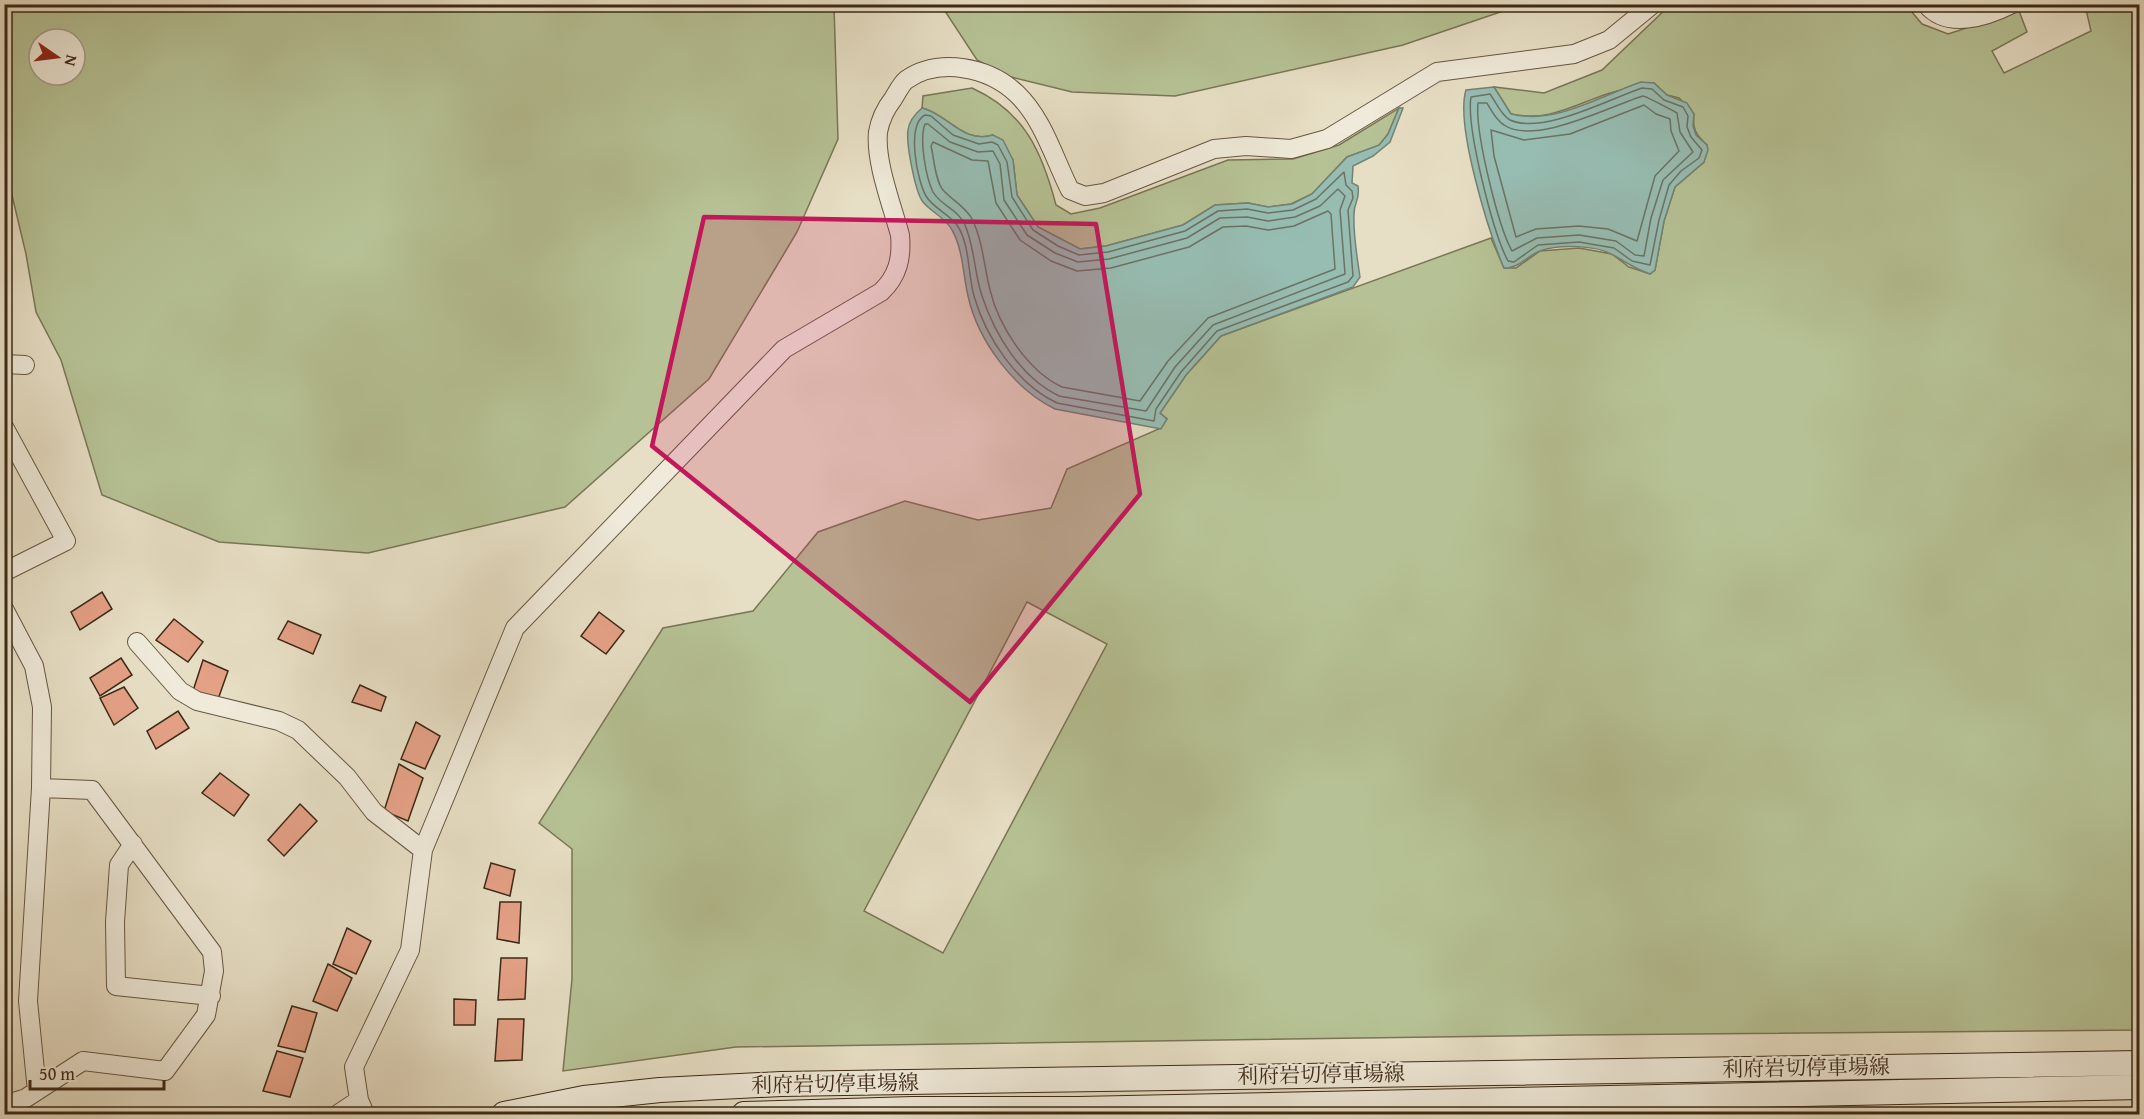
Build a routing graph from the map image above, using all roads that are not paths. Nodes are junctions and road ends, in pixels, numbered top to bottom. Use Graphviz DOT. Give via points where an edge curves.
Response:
graph roads {
  1 [pos="1653,4"];
  2 [pos="1926,4"];
  3 [pos="2012,4"];
  4 [pos="4,364"];
  5 [pos="25,365"];
  6 [pos="4,427"];
  7 [pos="4,572"];
  8 [pos="4,609"];
  9 [pos="136,642"];
  10 [pos="40,788"];
  11 [pos="133,844"];
  12 [pos="423,850"];
  13 [pos="211,996"];
  14 [pos="2139,1063"];
  15 [pos="2139,1087"];
  16 [pos="37,1091"];
  17 [pos="4,1105"];
  18 [pos="362,1107"];
  19 [pos="338,1114"];
  20 [pos="504,1114"];
  21 [pos="744,1114"];
  1 -- 12 [label="street" via="1609,40 1574,54 1437,72 1327,139 1291,149 1214,149 1104,194 1085,196 1070,190 1042,129 1017,94 996,79 973,69 947,66 905,81 887,106 878,130 879,150 900,235 901,250 893,280 881,292 784,349 515,628"];
  2 -- 3 [label="street" via="1945,18 1964,20"];
  4 -- 5 [label="street"];
  6 -- 7 [label="street" via="66,541"];
  8 -- 10 [label="street" via="34,666 42,707"];
  9 -- 12 [label="street" via="180,691 197,701 279,721 298,730 347,777 374,812"];
  10 -- 11 [label="street" via="93,790"];
  10 -- 16 [label="street" via="28,1001"];
  11 -- 13 [label="street" via="212,952"];
  11 -- 13 [label="street" via="119,865 116,986"];
  12 -- 18 [label="street" via="410,950 354,1067"];
  13 -- 16 [label="street" via="206,1014 165,1071 83,1061"];
  14 -- 20 [label="main road, 利府岩切停車場線" via="781,1084 584,1098"];
  15 -- 21 [label="main road, 利府岩切停車場線"];
  16 -- 17 [label="street"];
  18 -- 19 [label="street"];
}
